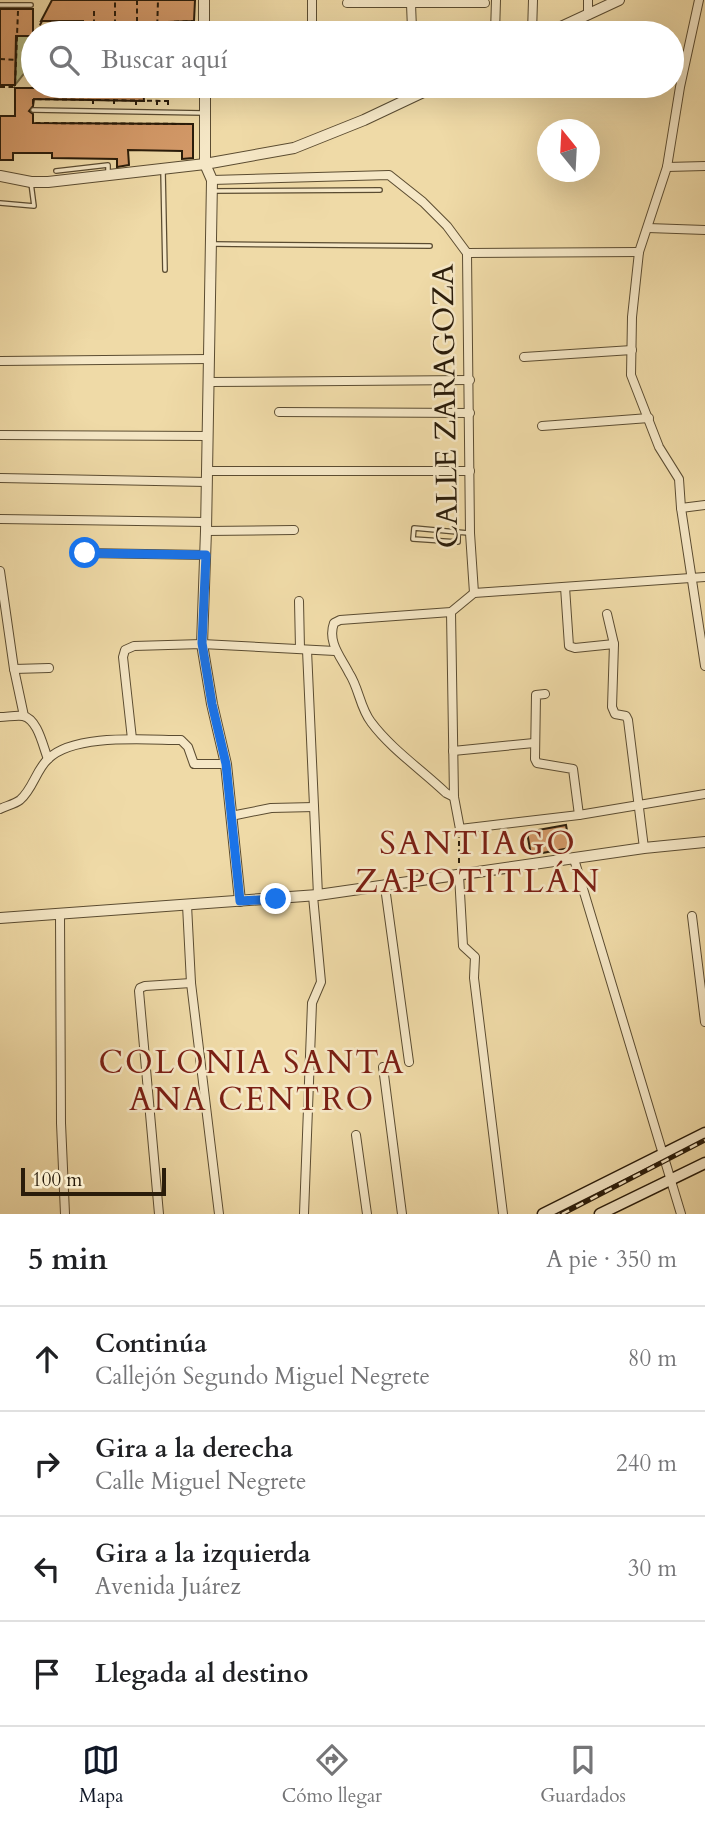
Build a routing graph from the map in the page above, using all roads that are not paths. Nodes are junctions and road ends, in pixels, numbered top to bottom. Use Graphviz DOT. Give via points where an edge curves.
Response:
graph roads {
  1 [pos="204,0"];
  2 [pos="312,0"];
  3 [pos="496,0"];
  4 [pos="533,0"];
  5 [pos="588,0"];
  6 [pos="619,0"];
  7 [pos="699,0"];
  8 [pos="347,3"];
  9 [pos="485,3"];
  10 [pos="0,5"];
  11 [pos="31,5"];
  12 [pos="411,5"];
  13 [pos="588,15"];
  14 [pos="700,15"];
  15 [pos="204,21"];
  16 [pos="312,21"];
  17 [pos="412,21"];
  18 [pos="495,21"];
  19 [pos="532,21"];
  20 [pos="575,21"];
  21 [pos="684,89"];
  22 [pos="205,98"];
  23 [pos="406,98"];
  24 [pos="682,98"];
  25 [pos="33,110"];
  26 [pos="204,113"];
  27 [pos="205,164"];
  28 [pos="705,166"];
  29 [pos="667,167"];
  30 [pos="163,169"];
  31 [pos="56,171"];
  32 [pos="108,175"];
  33 [pos="0,176"];
  34 [pos="31,182"];
  35 [pos="212,185"];
  36 [pos="380,190"];
  37 [pos="0,203"];
  38 [pos="648,228"];
  39 [pos="705,230"];
  40 [pos="211,244"];
  41 [pos="430,246"];
  42 [pos="639,252"];
  43 [pos="467,253"];
  44 [pos="165,270"];
  45 [pos="632,350"];
  46 [pos="524,358"];
  47 [pos="209,359"];
  48 [pos="0,361"];
  49 [pos="470,380"];
  50 [pos="209,382"];
  51 [pos="279,412"];
  52 [pos="470,413"];
  53 [pos="649,418"];
  54 [pos="542,426"];
  55 [pos="0,435"];
  56 [pos="208,436"];
  57 [pos="470,471"];
  58 [pos="207,476"];
  59 [pos="0,478"];
  60 [pos="705,505"];
  61 [pos="681,508"];
  62 [pos="0,519"];
  63 [pos="206,526"];
  64 [pos="294,530"];
  65 [pos="458,532"];
  66 [pos="470,533"];
  67 [pos="85,553"];
  68 [pos="206,555"];
  69 [pos="0,571"];
  70 [pos="705,577"];
  71 [pos="692,578"];
  72 [pos="565,587"];
  73 [pos="474,593"];
  74 [pos="299,601"];
  75 [pos="450,612"];
  76 [pos="607,614"];
  77 [pos="202,643"];
  78 [pos="614,644"];
  79 [pos="304,650"];
  80 [pos="335,651"];
  81 [pos="705,666"];
  82 [pos="49,668"];
  83 [pos="14,669"];
  84 [pos="545,694"];
  85 [pos="23,716"];
  86 [pos="0,717"];
  87 [pos="132,739"];
  88 [pos="534,743"];
  89 [pos="453,751"];
  90 [pos="48,759"];
  91 [pos="226,764"];
  92 [pos="705,794"];
  93 [pos="454,797"];
  94 [pos="637,806"];
  95 [pos="314,807"];
  96 [pos="0,809"];
  97 [pos="579,815"];
  98 [pos="231,816"];
  99 [pos="705,842"];
  100 [pos="644,848"];
  101 [pos="574,859"];
  102 [pos="459,875"];
  103 [pos="385,887"];
  104 [pos="315,895"];
  105 [pos="240,901"];
  106 [pos="187,905"];
  107 [pos="60,915"];
  108 [pos="692,916"];
  109 [pos="0,918"];
  110 [pos="191,983"];
  111 [pos="705,1022"];
  112 [pos="409,1062"];
  113 [pos="383,1067"];
  114 [pos="705,1133"];
  115 [pos="356,1135"];
  116 [pos="662,1155"];
  117 [pos="705,1163"];
  118 [pos="669,1182"];
  119 [pos="65,1214"];
  120 [pos="159,1214"];
  121 [pos="219,1214"];
  122 [pos="304,1214"];
  123 [pos="367,1214"];
  124 [pos="402,1214"];
  125 [pos="503,1214"];
  126 [pos="543,1214"];
  127 [pos="600,1214"];
  128 [pos="681,1214"];
  1 -- 15 [label="street"];
  2 -- 16 [label="street"];
  3 -- 18 [label="street"];
  4 -- 19 [label="street"];
  5 -- 13 [label="street"];
  6 -- 13 [label="street"];
  7 -- 14 [label="street"];
  8 -- 12 [label="street"];
  9 -- 12 [label="street"];
  10 -- 11 [label="lane"];
  12 -- 17 [label="street"];
  13 -- 20 [label="street"];
  14 -- 21 [label="street"];
  22 -- 26 [label="street"];
  23 -- 27 [label="street" via="294,148"];
  24 -- 29 [label="street"];
  25 -- 26 [label="lane"];
  26 -- 27 [label="street"];
  27 -- 30 [label="street"];
  27 -- 35 [label="street"];
  28 -- 29 [label="street"];
  29 -- 38 [label="street"];
  30 -- 32 [label="street"];
  30 -- 44 [label="lane"];
  31 -- 32 [label="lane" via="108,166"];
  32 -- 34 [label="street"];
  33 -- 34 [label="street"];
  34 -- 37 [label="lane" via="34,206"];
  35 -- 36 [label="lane"];
  35 -- 40 [label="street"];
  35 -- 43 [label="street, CALLE ZARAGOZA" via="389,175 447,226"];
  38 -- 39 [label="street"];
  38 -- 42 [label="street"];
  40 -- 41 [label="lane"];
  40 -- 47 [label="street"];
  42 -- 43 [label="street"];
  42 -- 45 [label="street"];
  43 -- 49 [label="street, CALLE ZARAGOZA"];
  45 -- 46 [label="street"];
  45 -- 53 [label="street" via="631,376"];
  47 -- 48 [label="street"];
  47 -- 50 [label="street"];
  49 -- 50 [label="street"];
  49 -- 52 [label="street, CALLE ZARAGOZA"];
  50 -- 56 [label="street"];
  51 -- 52 [label="street"];
  52 -- 57 [label="street, CALLE ZARAGOZA"];
  53 -- 54 [label="street"];
  53 -- 61 [label="street" via="659,447 679,479"];
  55 -- 56 [label="street"];
  56 -- 58 [label="street"];
  57 -- 58 [label="street"];
  57 -- 66 [label="street, CALLE ZARAGOZA"];
  58 -- 59 [label="street"];
  58 -- 63 [label="street"];
  60 -- 61 [label="street"];
  61 -- 71 [label="street"];
  62 -- 63 [label="street"];
  63 -- 64 [label="street"];
  63 -- 68 [label="street"];
  65 -- 65 [label="lane" via="414,528 413,539 458,542"];
  65 -- 66 [label="lane"];
  66 -- 73 [label="street, CALLE ZARAGOZA"];
  67 -- 68 [label="street"];
  68 -- 77 [label="street"];
  69 -- 83 [label="street"];
  70 -- 71 [label="street"];
  71 -- 72 [label="street"];
  71 -- 81 [label="street"];
  72 -- 73 [label="street"];
  72 -- 78 [label="street" via="569,646"];
  73 -- 75 [label="street"];
  74 -- 79 [label="street"];
  75 -- 80 [label="street" via="340,620 332,628"];
  75 -- 89 [label="street"];
  76 -- 78 [label="street"];
  77 -- 79 [label="street"];
  77 -- 87 [label="street" via="125,650 122,657"];
  77 -- 91 [label="street"];
  78 -- 94 [label="street" via="612,708 628,720"];
  79 -- 80 [label="street"];
  79 -- 95 [label="street"];
  80 -- 93 [label="street" via="371,722"];
  82 -- 83 [label="street"];
  83 -- 85 [label="street"];
  84 -- 88 [label="street" via="536,695"];
  85 -- 86 [label="street"];
  85 -- 90 [label="street" via="35,725"];
  87 -- 90 [label="street" via="91,742"];
  87 -- 91 [label="street" via="181,740 194,764"];
  88 -- 89 [label="street"];
  88 -- 97 [label="street" via="537,763 573,769"];
  89 -- 93 [label="street"];
  90 -- 96 [label="street" via="20,800"];
  91 -- 98 [label="street"];
  92 -- 94 [label="street"];
  93 -- 97 [label="street" via="460,829"];
  94 -- 97 [label="street"];
  94 -- 100 [label="street"];
  95 -- 98 [label="street" via="271,808"];
  95 -- 104 [label="street"];
  98 -- 105 [label="street"];
  99 -- 100 [label="street"];
  100 -- 101 [label="street"];
  101 -- 102 [label="street"];
  101 -- 116 [label="street"];
  102 -- 103 [label="street"];
  102 -- 125 [label="street" via="463,946 475,957"];
  103 -- 104 [label="street"];
  103 -- 112 [label="street"];
  104 -- 105 [label="street"];
  104 -- 122 [label="street" via="321,982 312,1003"];
  105 -- 106 [label="street"];
  106 -- 107 [label="street"];
  106 -- 110 [label="street"];
  107 -- 109 [label="street"];
  107 -- 119 [label="street"];
  108 -- 111 [label="street"];
  110 -- 120 [label="street" via="145,986 139,991"];
  110 -- 121 [label="street"];
  113 -- 124 [label="street"];
  114 -- 116 [label="main road"];
  115 -- 123 [label="street"];
  116 -- 118 [label="street"];
  116 -- 126 [label="main road"];
  117 -- 118 [label="main road"];
  118 -- 127 [label="main road"];
  118 -- 128 [label="street"];
}
